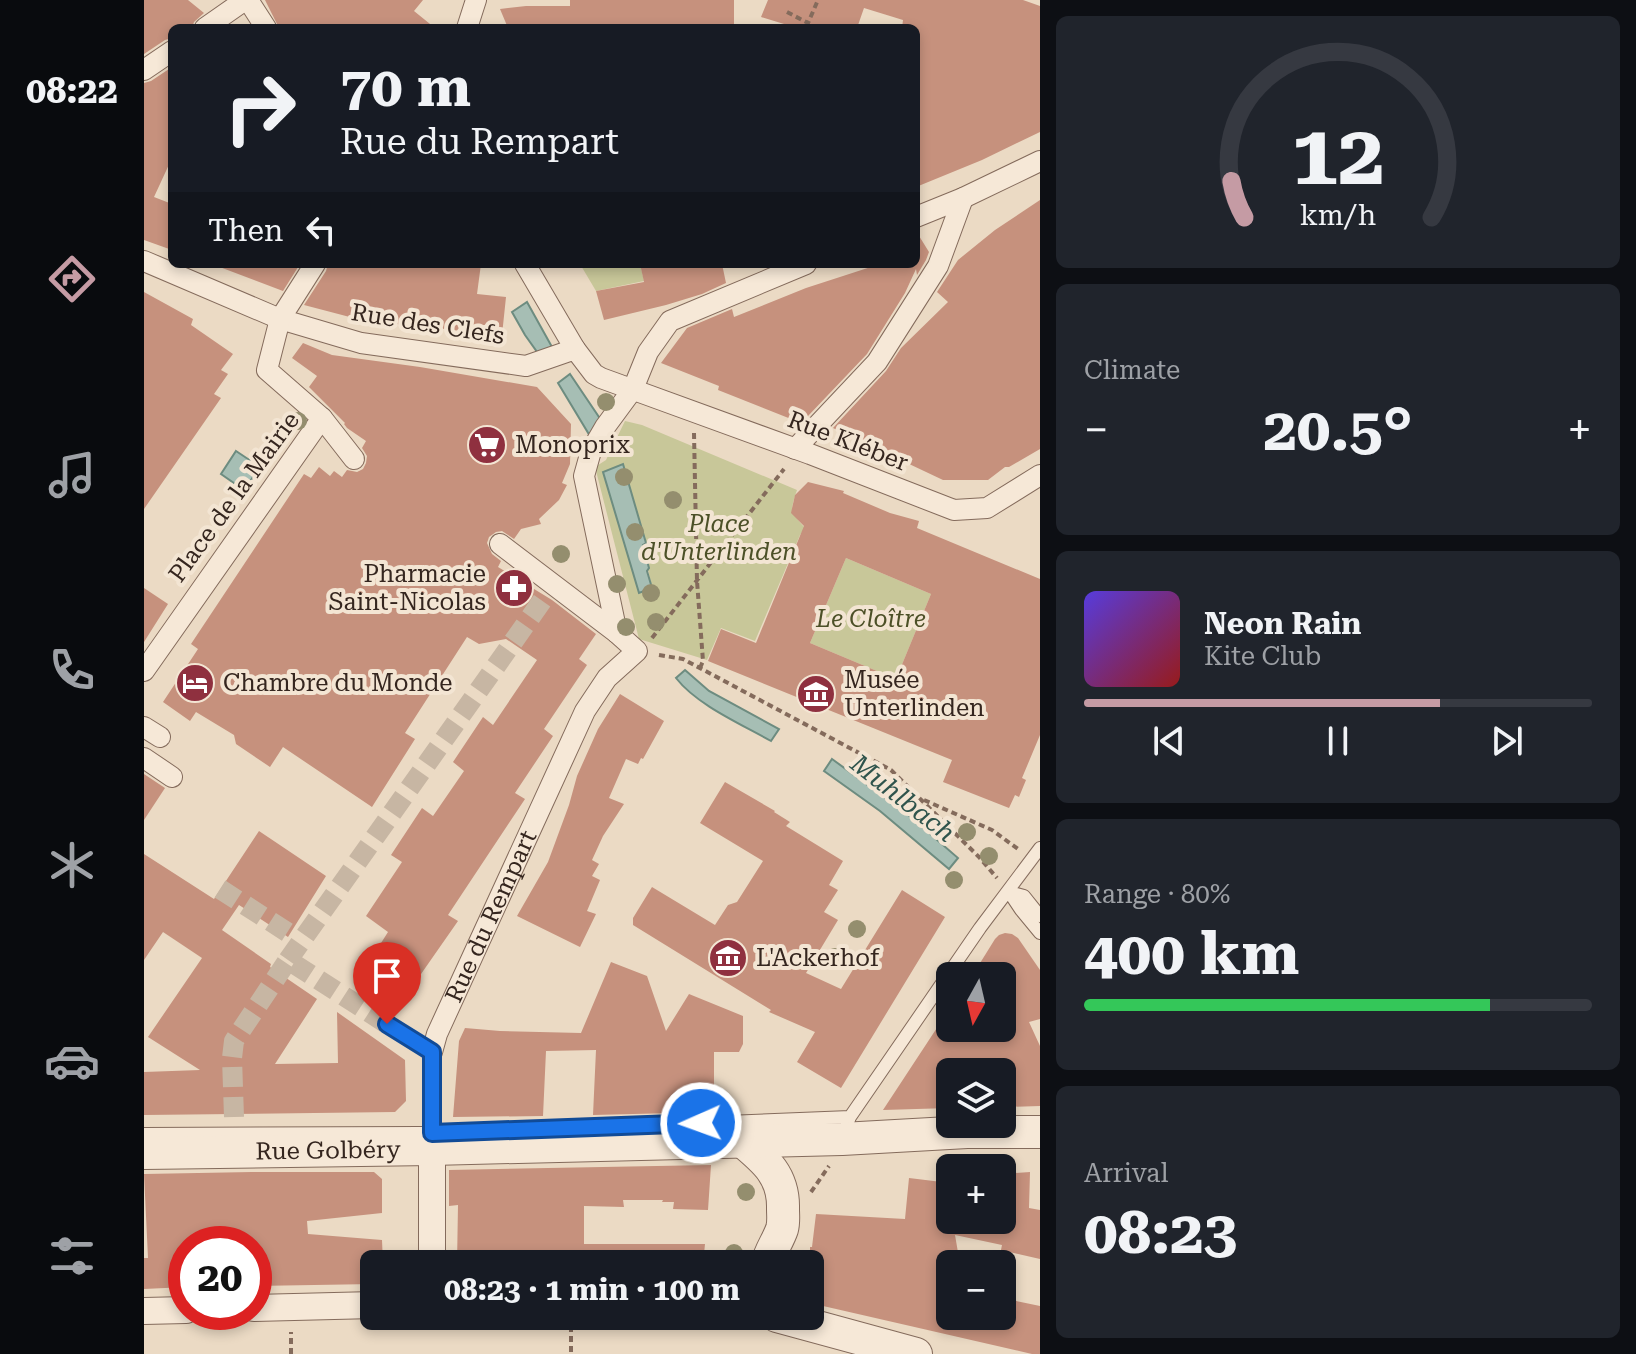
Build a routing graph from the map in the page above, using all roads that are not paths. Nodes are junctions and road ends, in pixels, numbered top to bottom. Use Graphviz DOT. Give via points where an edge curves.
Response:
graph roads {
  1 [pos="247,0"];
  2 [pos="476,0"];
  3 [pos="211,24"];
  4 [pos="263,24"];
  5 [pos="468,24"];
  6 [pos="168,54"];
  7 [pos="144,70"];
  8 [pos="1040,161"];
  9 [pos="963,198"];
  10 [pos="920,215"];
  11 [pos="144,261"];
  12 [pos="312,268"];
  13 [pos="527,268"];
  14 [pos="796,268"];
  15 [pos="280,319"];
  16 [pos="575,349"];
  17 [pos="633,389"];
  18 [pos="322,418"];
  19 [pos="795,449"];
  20 [pos="354,459"];
  21 [pos="1040,475"];
  22 [pos="500,544"];
  23 [pos="617,633"];
  24 [pos="144,671"];
  25 [pos="144,758"];
  26 [pos="172,777"];
  27 [pos="1040,848"];
  28 [pos="1009,892"];
  29 [pos="1040,916"];
  30 [pos="1040,933"];
  31 [pos="387,1024"];
  32 [pos="432,1052"];
  33 [pos="846,1128"];
  34 [pos="1040,1132"];
  35 [pos="144,1134"];
  36 [pos="432,1141"];
  37 [pos="742,1141"];
  38 [pos="144,1153"];
  39 [pos="432,1250"];
  40 [pos="771,1250"];
  41 [pos="360,1305"];
  42 [pos="272,1308"];
  43 [pos="168,1310"];
  44 [pos="144,1311"];
  45 [pos="824,1329"];
  46 [pos="916,1354"];
  1 -- 3 [label="street"];
  1 -- 4 [label="street"];
  2 -- 5 [label="street"];
  6 -- 7 [label="street"];
  8 -- 9 [label="street"];
  9 -- 10 [label="street"];
  9 -- 19 [label="street" via="938,266 877,362"];
  11 -- 15 [label="street, Rue des Clefs"];
  12 -- 15 [label="street"];
  13 -- 16 [label="street, Rue Kléber"];
  14 -- 17 [label="street" via="670,321 648,352"];
  15 -- 16 [label="street, Rue des Clefs" via="361,343 526,366"];
  15 -- 18 [label="street, Place de la Mairie" via="267,370"];
  16 -- 17 [label="street, Rue Kléber" via="594,374"];
  17 -- 19 [label="street, Rue Kléber"];
  17 -- 23 [label="street" via="591,451 584,476"];
  18 -- 20 [label="street"];
  18 -- 24 [label="street, Place de la Mairie"];
  19 -- 21 [label="street, Rue Kléber" via="954,510 987,508"];
  22 -- 23 [label="street"];
  23 -- 32 [label="street, Rue du Rempart" via="643,647 607,678 585,711"];
  25 -- 26 [label="street"];
  27 -- 28 [label="lane"];
  28 -- 29 [label="lane" via="1024,896"];
  28 -- 30 [label="lane"];
  28 -- 33 [label="lane"];
  31 -- 32 [label="lane"];
  32 -- 36 [label="lane, Rue du Rempart"];
  33 -- 34 [label="street, Rue Golbéry"];
  33 -- 36 [label="lane, Rue Golbéry"];
  33 -- 37 [label="street, Rue Golbéry"];
  35 -- 36 [label="lane, Rue Golbéry"];
  36 -- 37 [label="street, Rue Golbéry"];
  36 -- 38 [label="street, Rue Golbéry"];
  36 -- 39 [label="street, Rue du Rempart"];
  37 -- 40 [label="street" via="770,1167 783,1195 783,1226"];
  41 -- 42 [label="street"];
  43 -- 44 [label="street"];
  45 -- 46 [label="street"];
}
